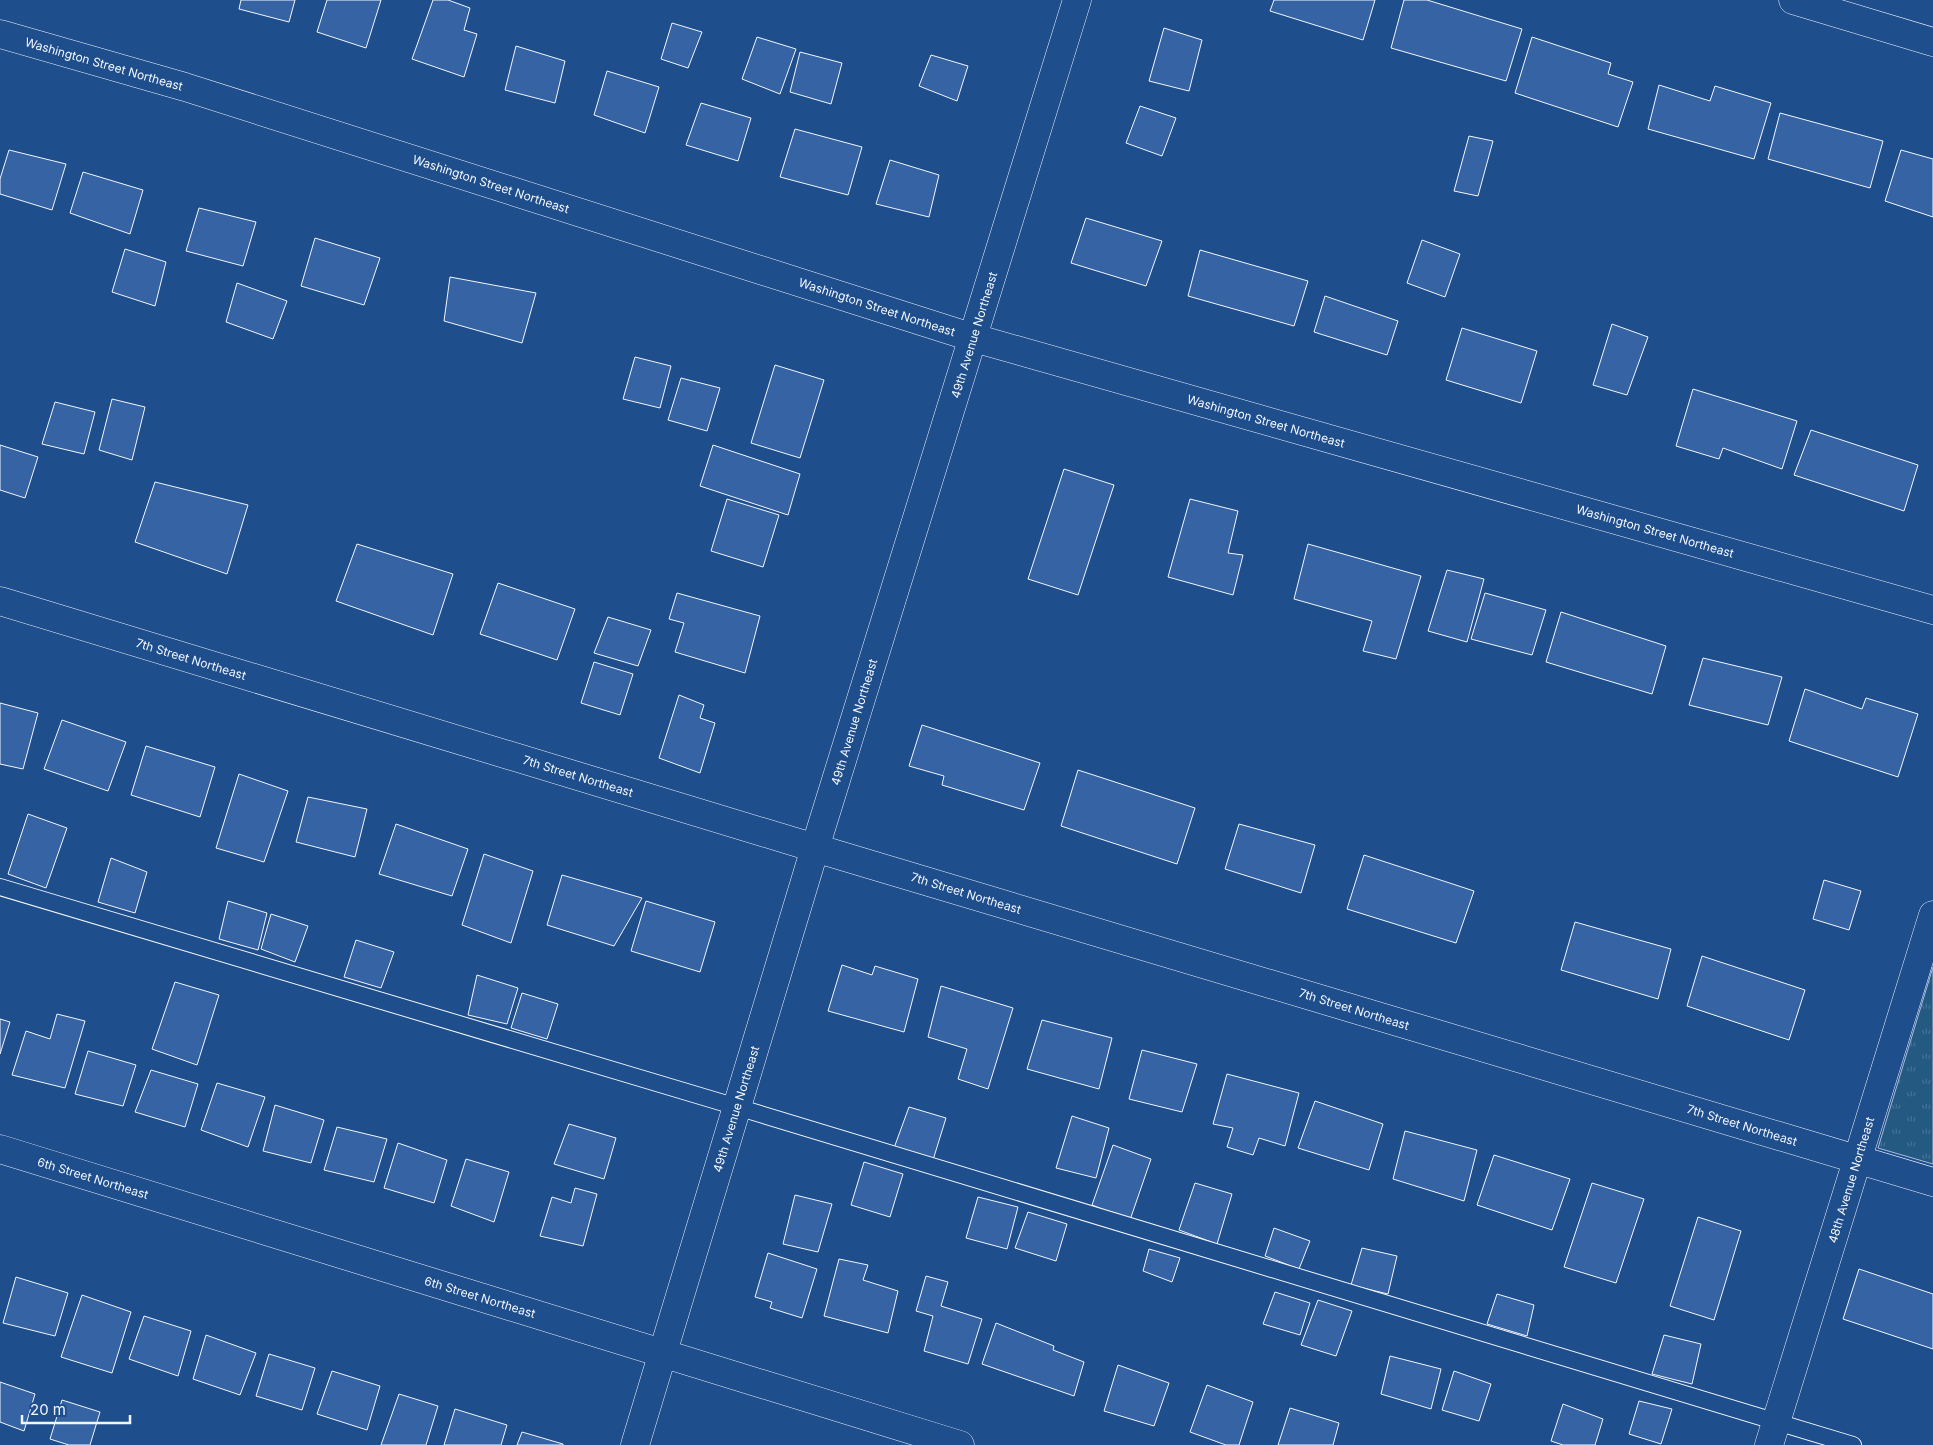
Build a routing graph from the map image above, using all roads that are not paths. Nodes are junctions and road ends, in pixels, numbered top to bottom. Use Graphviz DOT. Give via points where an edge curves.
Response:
graph roads {
  1 [pos="1077,0"];
  2 [pos="1792,0"];
  3 [pos="0,34"];
  4 [pos="1933,42"];
  5 [pos="974,338"];
  6 [pos="0,601"];
  7 [pos="1933,610"];
  8 [pos="815,848"];
  9 [pos="0,887"];
  10 [pos="1933,915"];
  11 [pos="737,1107"];
  12 [pos="0,1149"];
  13 [pos="1857,1160"];
  14 [pos="1933,1182"];
  15 [pos="662,1353"];
  16 [pos="1773,1433"];
  17 [pos="634,1445"];
  18 [pos="960,1445"];
  19 [pos="1853,1445"];
  1 -- 5 [label="street, 49th Avenue Northeast"];
  2 -- 4 [label="street"];
  3 -- 5 [label="street, Washington Street Northeast" via="185,87"];
  5 -- 7 [label="street, Washington Street Northeast"];
  5 -- 8 [label="street, 49th Avenue Northeast"];
  6 -- 8 [label="street, 7th Street Northeast"];
  8 -- 11 [label="street, 49th Avenue Northeast"];
  8 -- 13 [label="street, 7th Street Northeast"];
  9 -- 11 [label="lane"];
  10 -- 13 [label="street, 48th Avenue Northeast"];
  11 -- 15 [label="street, 49th Avenue Northeast"];
  11 -- 16 [label="lane"];
  12 -- 15 [label="street, 6th Street Northeast"];
  13 -- 14 [label="street, 7th Street Northeast"];
  13 -- 16 [label="street, 48th Avenue Northeast"];
  15 -- 17 [label="street, 49th Avenue Northeast"];
  15 -- 18 [label="street, 6th Street Northeast"];
  16 -- 19 [label="lane"];
}
